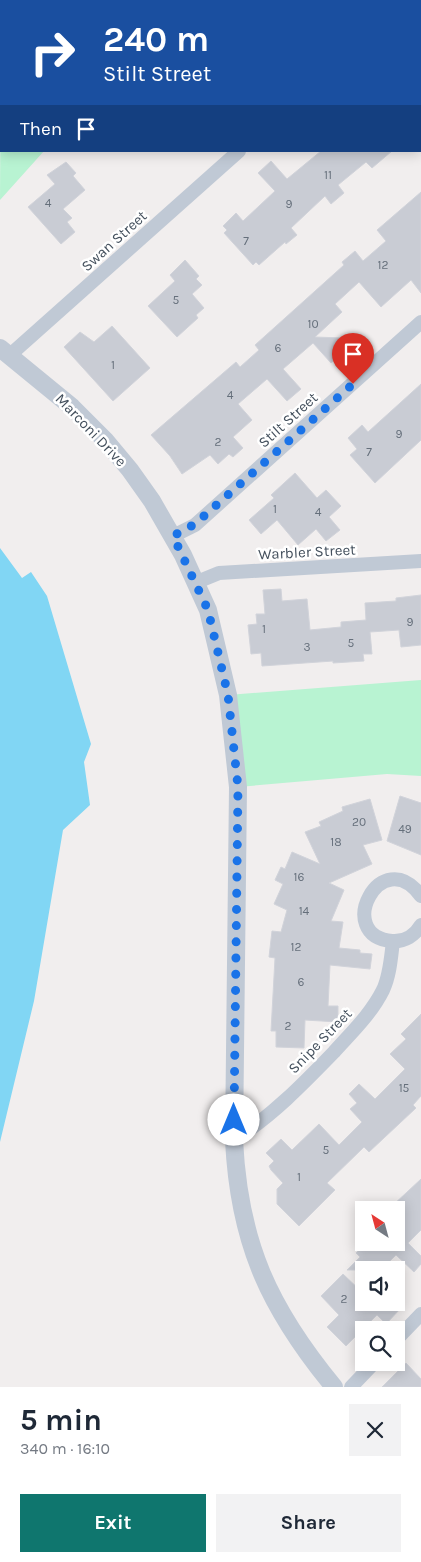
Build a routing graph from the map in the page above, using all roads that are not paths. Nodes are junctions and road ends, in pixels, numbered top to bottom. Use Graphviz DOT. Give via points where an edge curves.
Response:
graph roads {
  1 [pos="238,152"];
  2 [pos="421,322"];
  3 [pos="5,352"];
  4 [pos="173,536"];
  5 [pos="421,561"];
  6 [pos="197,582"];
  7 [pos="421,896"];
  8 [pos="421,925"];
  9 [pos="393,942"];
  10 [pos="234,1140"];
  11 [pos="421,1314"];
  12 [pos="405,1331"];
  13 [pos="367,1371"];
  14 [pos="334,1387"];
  15 [pos="352,1387"];
  1 -- 3 [label="street, Swan Street"];
  2 -- 4 [label="street, Stilt Street" via="195,524"];
  3 -- 4 [label="street, Marconi Drive" via="72,407 105,440 141,486"];
  4 -- 6 [label="street, Marconi Drive"];
  5 -- 6 [label="street, Warbler Street" via="219,573"];
  6 -- 10 [label="street, Marconi Drive" via="208,610 228,695 238,787"];
  7 -- 9 [label="street" via="409,884 400,881 382,883 369,895 364,912 370,929 384,940"];
  8 -- 9 [label="street" via="410,937"];
  9 -- 10 [label="street, Snipe Street" via="384,988 370,1014 291,1095 258,1125"];
  10 -- 14 [label="street, Marconi Drive" via="236,1182 245,1227 268,1290 286,1324"];
  11 -- 12 [label="street"];
  13 -- 15 [label="street"];
}
